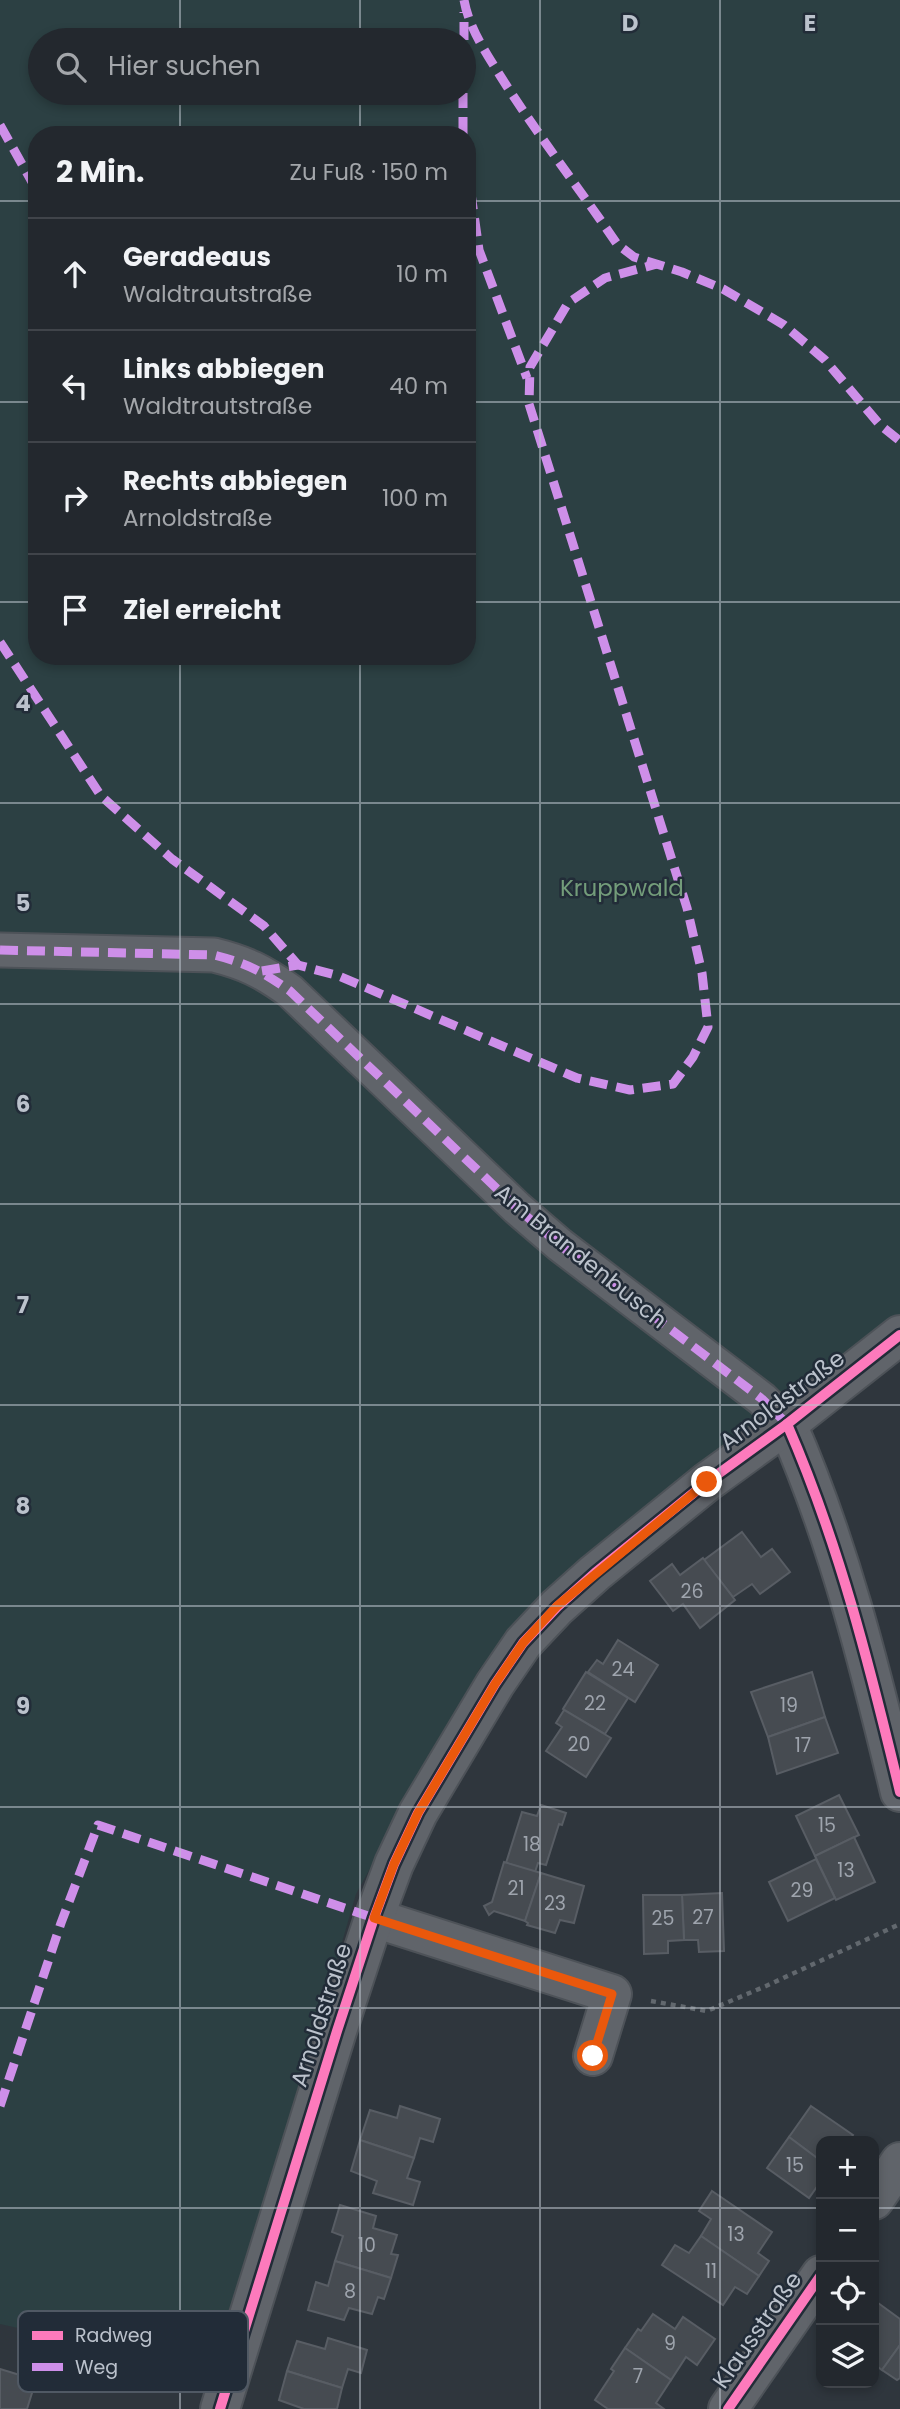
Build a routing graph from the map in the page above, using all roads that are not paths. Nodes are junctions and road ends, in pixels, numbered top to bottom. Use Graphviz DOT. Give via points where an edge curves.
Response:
graph roads {
  1 [pos="0,950"];
  2 [pos="900,1335"];
  3 [pos="787,1424"];
  4 [pos="900,1792"];
  5 [pos="374,1918"];
  6 [pos="593,2056"];
  7 [pos="900,2162"];
  8 [pos="875,2199"];
  9 [pos="816,2282"];
  10 [pos="248,2320"];
  11 [pos="225,2392"];
  12 [pos="220,2409"];
  13 [pos="728,2409"];
  1 -- 3 [label="street, Am Brandenbusch" via="214,955 262,971 289,991 517,1208 762,1399"];
  2 -- 3 [label="street, Arnoldstraße"];
  3 -- 4 [label="street, Am Brandenbusch" via="839,1561"];
  3 -- 5 [label="street, Arnoldstraße" via="595,1573 523,1643 418,1813"];
  5 -- 6 [label="street" via="612,1994"];
  5 -- 10 [label="street, Arnoldstraße"];
  7 -- 8 [label="street"];
  9 -- 13 [label="street, Klausstraße"];
  11 -- 12 [label="street, Arnoldstraße"];
}
